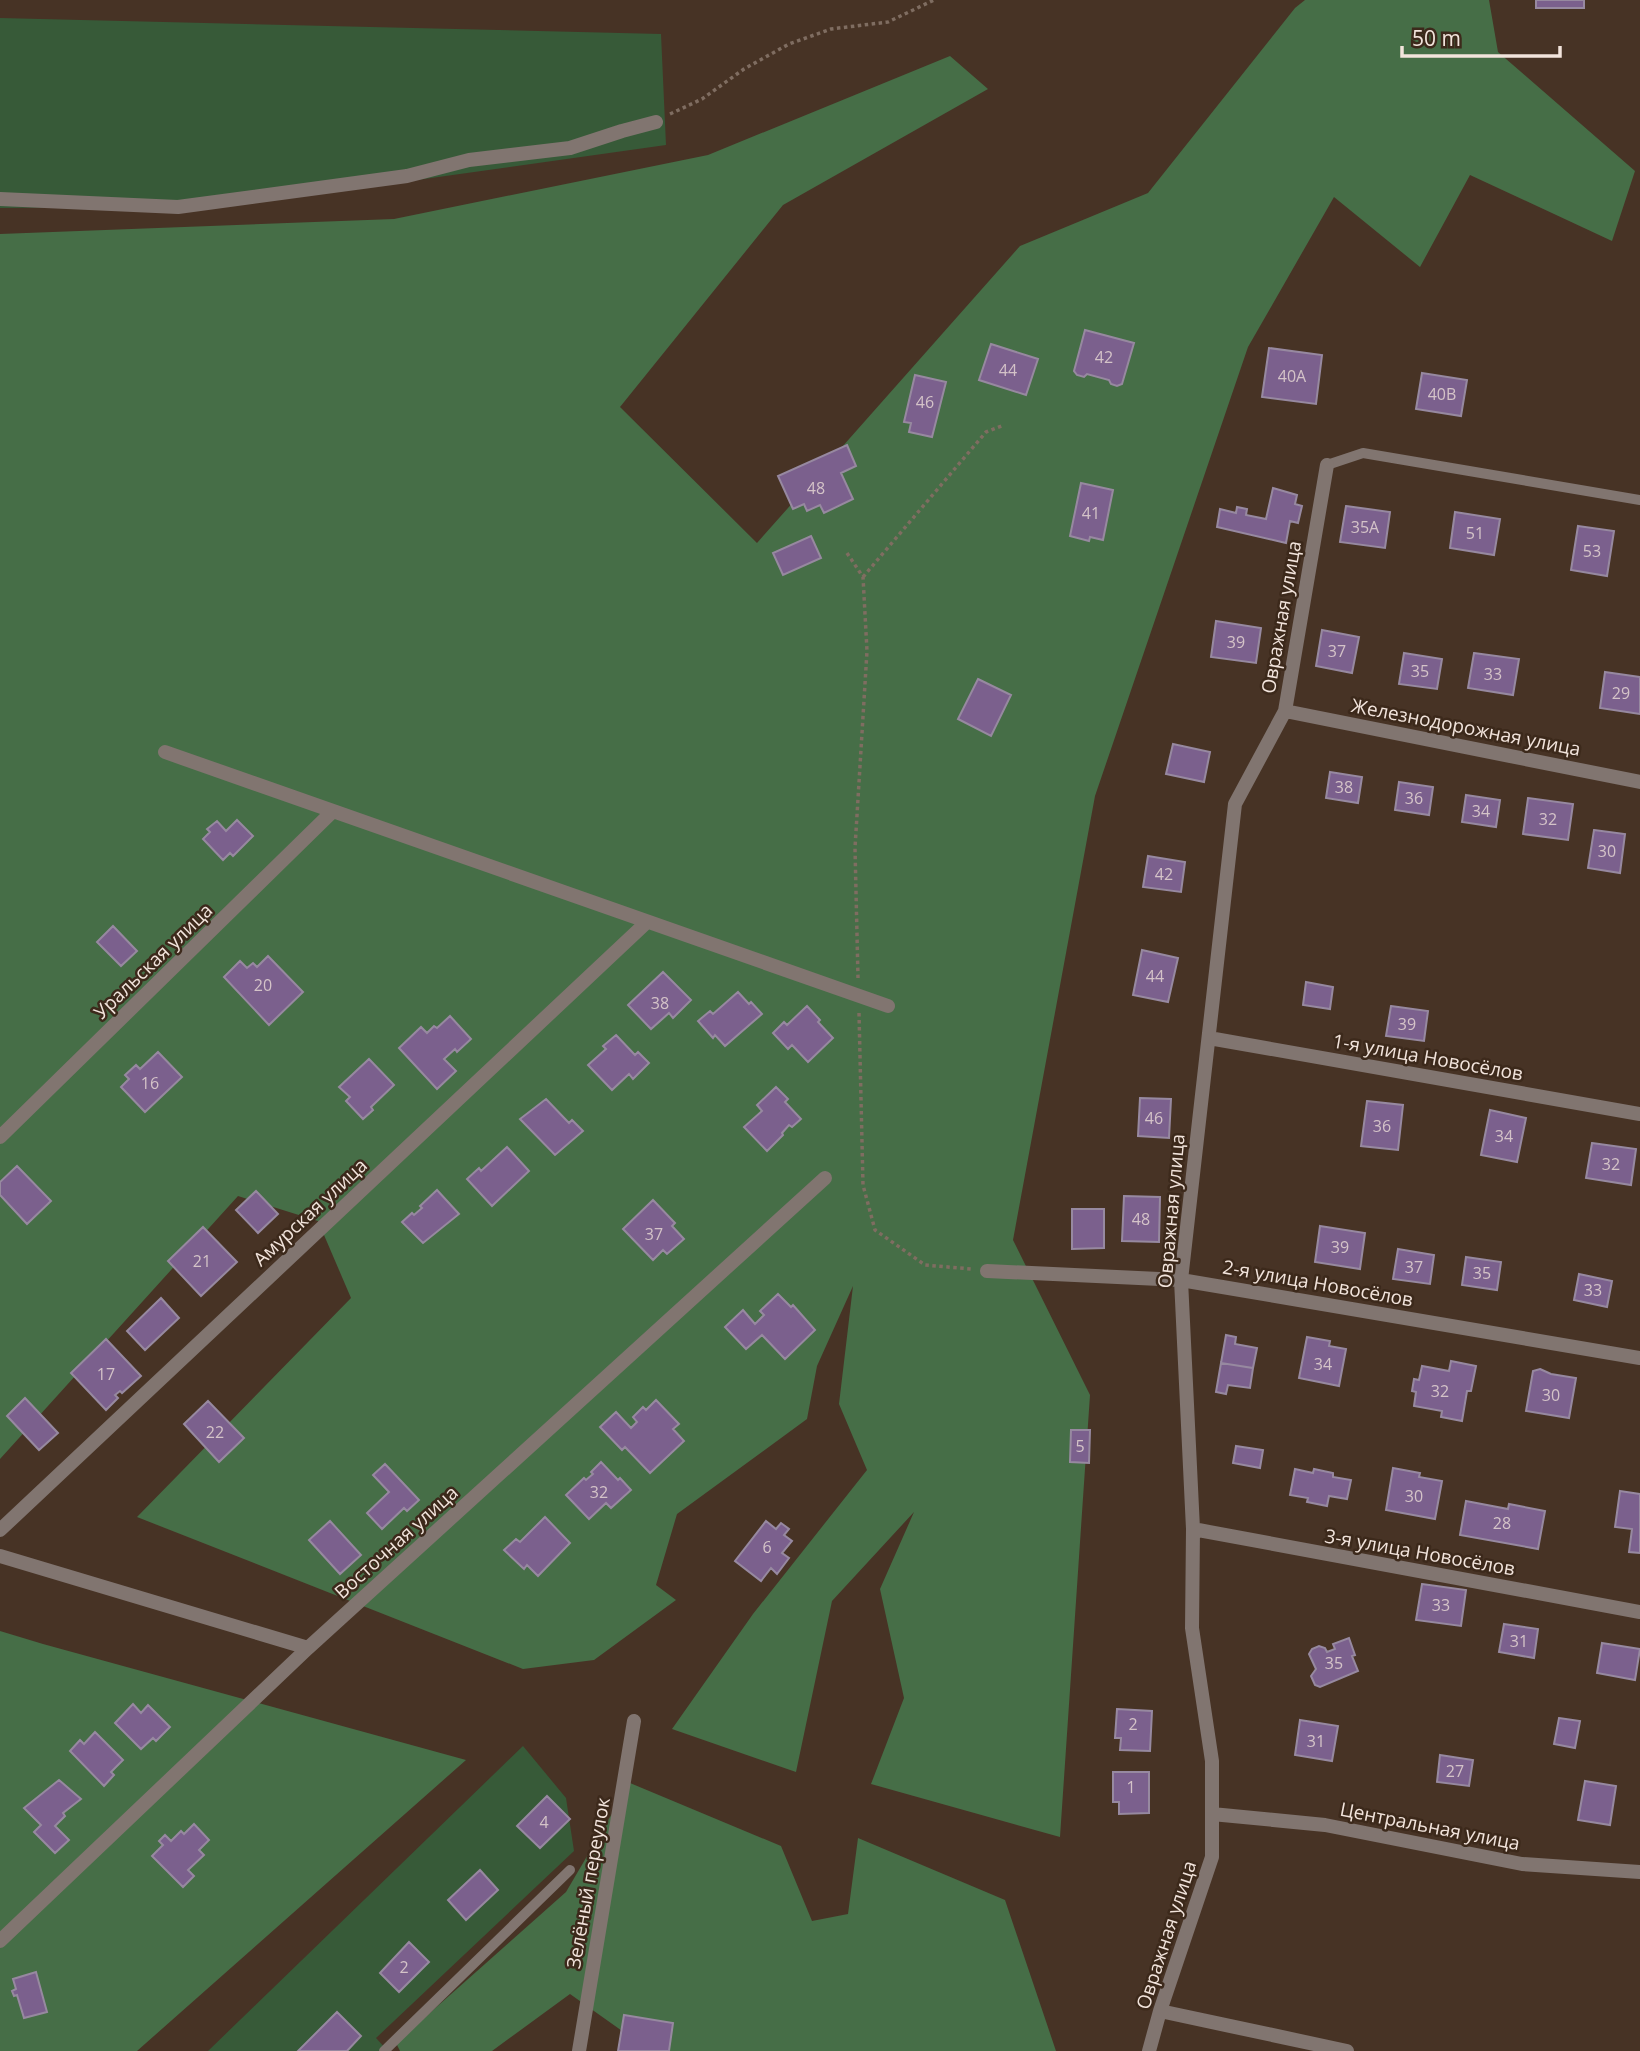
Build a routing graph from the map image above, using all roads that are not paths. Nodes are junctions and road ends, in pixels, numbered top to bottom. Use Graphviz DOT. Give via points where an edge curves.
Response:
graph roads {
  1 [pos="656,122"];
  2 [pos="0,199"];
  3 [pos="1326,465"];
  4 [pos="1640,500"];
  5 [pos="1285,711"];
  6 [pos="165,752"];
  7 [pos="1640,782"];
  8 [pos="332,812"];
  9 [pos="647,922"];
  10 [pos="888,1006"];
  11 [pos="1209,1038"];
  12 [pos="1640,1114"];
  13 [pos="0,1137"];
  14 [pos="825,1178"];
  15 [pos="986,1270"];
  16 [pos="1181,1280"];
  17 [pos="1640,1358"];
  18 [pos="0,1530"];
  19 [pos="1192,1530"];
  20 [pos="0,1556"];
  21 [pos="1640,1612"];
  22 [pos="308,1648"];
  23 [pos="634,1721"];
  24 [pos="1212,1814"];
  25 [pos="570,1870"];
  26 [pos="1640,1872"];
  27 [pos="0,1941"];
  28 [pos="1160,2011"];
  29 [pos="384,2051"];
  30 [pos="579,2051"];
  31 [pos="1149,2051"];
  32 [pos="1348,2051"];
  1 -- 2 [label="street" via="570,149 469,160 407,176 177,207"];
  3 -- 4 [label="lane" via="1363,453"];
  3 -- 5 [label="street, Овражная улица"];
  5 -- 7 [label="street, Железнодорожная улица"];
  5 -- 11 [label="street, Овражная улица" via="1235,804"];
  6 -- 8 [label="street"];
  8 -- 9 [label="street"];
  8 -- 13 [label="street, Уральская улица"];
  9 -- 10 [label="street"];
  9 -- 18 [label="street, Амурская улица"];
  11 -- 12 [label="street, 1-я улица Новосёлов"];
  11 -- 16 [label="street, Овражная улица"];
  14 -- 22 [label="street, Восточная улица"];
  15 -- 16 [label="street, 2-я улица Новосёлов"];
  16 -- 17 [label="street, 2-я улица Новосёлов"];
  16 -- 19 [label="street, Овражная улица"];
  19 -- 21 [label="street, 3-я улица Новосёлов"];
  19 -- 24 [label="street, Овражная улица" via="1192,1628 1212,1761"];
  20 -- 22 [label="street"];
  22 -- 27 [label="street, Восточная улица"];
  23 -- 30 [label="street, Зелёный переулок"];
  24 -- 26 [label="street, Центральная улица" via="1325,1825 1522,1864"];
  24 -- 28 [label="street, Овражная улица" via="1212,1857"];
  25 -- 29 [label="lane"];
  28 -- 31 [label="street, Овражная улица"];
  28 -- 32 [label="street"];
}
